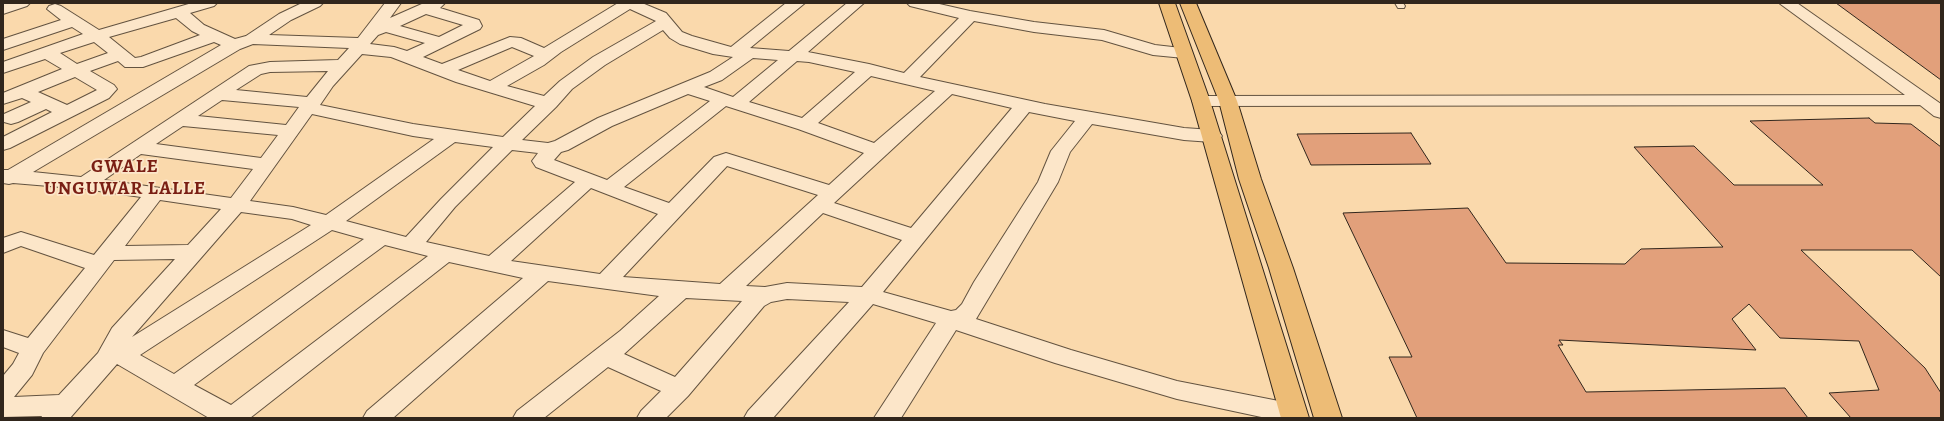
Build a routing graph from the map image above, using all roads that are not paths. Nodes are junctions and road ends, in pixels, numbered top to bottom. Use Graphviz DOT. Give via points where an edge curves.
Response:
graph roads {
  1 [pos="22,3"];
  2 [pos="209,3"];
  3 [pos="315,3"];
  4 [pos="393,3"];
  5 [pos="629,3"];
  6 [pos="796,3"];
  7 [pos="856,3"];
  8 [pos="915,3"];
  9 [pos="1168,3"];
  10 [pos="1188,3"];
  11 [pos="1787,3"];
  12 [pos="431,5"];
  13 [pos="3,9"];
  14 [pos="55,9"];
  15 [pos="970,16"];
  16 [pos="184,17"];
  17 [pos="73,20"];
  18 [pos="666,22"];
  19 [pos="97,36"];
  20 [pos="214,36"];
  21 [pos="369,37"];
  22 [pos="252,39"];
  23 [pos="440,42"];
  24 [pos="3,45"];
  25 [pos="234,45"];
  26 [pos="115,50"];
  27 [pos="47,53"];
  28 [pos="743,53"];
  29 [pos="1184,53"];
  30 [pos="546,55"];
  31 [pos="795,55"];
  32 [pos="409,57"];
  33 [pos="342,65"];
  34 [pos="3,68"];
  35 [pos="868,69"];
  36 [pos="76,70"];
  37 [pos="444,70"];
  38 [pos="908,79"];
  39 [pos="492,87"];
  40 [pos="687,88"];
  41 [pos="947,89"];
  42 [pos="22,91"];
  43 [pos="219,94"];
  44 [pos="265,98"];
  45 [pos="3,99"];
  46 [pos="1924,100"];
  47 [pos="731,101"];
  48 [pos="1201,101"];
  49 [pos="1228,101"];
  50 [pos="46,102"];
  51 [pos="550,103"];
  52 [pos="310,105"];
  53 [pos="1024,106"];
  54 [pos="68,112"];
  55 [pos="1941,112"];
  56 [pos="1087,117"];
  57 [pos="6,118"];
  58 [pos="180,120"];
  59 [pos="232,125"];
  60 [pos="806,125"];
  61 [pos="291,131"];
  62 [pos="450,136"];
  63 [pos="1212,136"];
  64 [pos="508,143"];
  65 [pos="3,144"];
  66 [pos="555,147"];
  67 [pos="138,148"];
  68 [pos="878,151"];
  69 [pos="256,163"];
  70 [pos="5,178"];
  71 [pos="588,180"];
  72 [pos="86,183"];
  73 [pos="610,188"];
  74 [pos="155,193"];
  75 [pos="827,199"];
  76 [pos="237,204"];
  77 [pos="672,212"];
  78 [pos="330,222"];
  79 [pos="382,236"];
  80 [pos="915,237"];
  81 [pos="411,245"];
  82 [pos="3,246"];
  83 [pos="195,252"];
  84 [pos="445,254"];
  85 [pos="104,259"];
  86 [pos="494,264"];
  87 [pos="543,273"];
  88 [pos="605,282"];
  89 [pos="681,290"];
  90 [pos="725,293"];
  91 [pos="765,295"];
  92 [pos="868,295"];
  93 [pos="951,319"];
  94 [pos="14,346"];
  95 [pos="117,352"];
  96 [pos="606,356"];
  97 [pos="176,385"];
  98 [pos="679,389"];
  99 [pos="3,394"];
  100 [pos="3,407"];
  101 [pos="60,412"];
  102 [pos="1295,416"];
  103 [pos="225,417"];
  104 [pos="376,418"];
  105 [pos="526,418"];
  106 [pos="650,418"];
  107 [pos="758,418"];
  108 [pos="887,418"];
  109 [pos="1328,418"];
  1 -- 13 [label="street"];
  2 -- 16 [label="street"];
  3 -- 22 [label="street" via="286,17"];
  4 -- 21 [label="street"];
  5 -- 18 [label="street" via="660,16"];
  5 -- 30 [label="street"];
  6 -- 28 [label="street" via="784,11"];
  7 -- 31 [label="street"];
  8 -- 15 [label="street"];
  9 -- 29 [label="main road"];
  10 -- 49 [label="main road"];
  11 -- 46 [label="street"];
  12 -- 21 [label="street"];
  12 -- 23 [label="street" via="475,24"];
  14 -- 17 [label="street"];
  15 -- 29 [label="street" via="1052,30 1094,34 1153,50"];
  15 -- 38 [label="street"];
  16 -- 19 [label="street"];
  16 -- 20 [label="street"];
  16 -- 26 [label="street"];
  17 -- 19 [label="street"];
  17 -- 24 [label="street"];
  18 -- 28 [label="street" via="676,35 686,40"];
  18 -- 51 [label="street" via="599,61 566,86"];
  19 -- 26 [label="street"];
  19 -- 27 [label="street"];
  20 -- 25 [label="street"];
  20 -- 26 [label="street" via="136,64"];
  21 -- 22 [label="street"];
  21 -- 23 [label="street"];
  21 -- 32 [label="street" via="394,52"];
  21 -- 33 [label="street"];
  22 -- 25 [label="street"];
  23 -- 32 [label="street"];
  25 -- 70 [label="street"];
  26 -- 36 [label="street"];
  27 -- 34 [label="street"];
  27 -- 36 [label="street"];
  28 -- 31 [label="street"];
  28 -- 40 [label="street" via="716,76"];
  29 -- 48 [label="main road"];
  30 -- 37 [label="street" via="510,42"];
  30 -- 39 [label="street"];
  31 -- 35 [label="street"];
  31 -- 47 [label="street"];
  32 -- 37 [label="street"];
  33 -- 43 [label="street" via="262,68"];
  33 -- 52 [label="street"];
  35 -- 38 [label="street"];
  35 -- 60 [label="street"];
  36 -- 42 [label="street"];
  36 -- 54 [label="street" via="108,89"];
  37 -- 39 [label="street"];
  38 -- 41 [label="street"];
  39 -- 51 [label="street"];
  40 -- 47 [label="street"];
  40 -- 66 [label="street" via="606,122"];
  41 -- 53 [label="street"];
  41 -- 68 [label="street"];
  42 -- 45 [label="street"];
  42 -- 50 [label="street"];
  43 -- 44 [label="street"];
  43 -- 58 [label="street"];
  44 -- 52 [label="street"];
  44 -- 59 [label="street"];
  46 -- 49 [label="street"];
  46 -- 55 [label="street"];
  47 -- 60 [label="street"];
  47 -- 73 [label="street"];
  48 -- 49 [label="street"];
  48 -- 63 [label="main road"];
  49 -- 109 [label="main road" via="1250,179"];
  50 -- 54 [label="street"];
  50 -- 57 [label="street"];
  51 -- 64 [label="street"];
  52 -- 61 [label="street"];
  52 -- 62 [label="street"];
  53 -- 56 [label="street"];
  53 -- 80 [label="street"];
  54 -- 65 [label="street"];
  56 -- 63 [label="street" via="1184,134"];
  56 -- 93 [label="street" via="1061,151 1048,182 985,282 971,309 963,317"];
  58 -- 59 [label="street"];
  58 -- 67 [label="street"];
  59 -- 61 [label="street"];
  60 -- 68 [label="street"];
  61 -- 76 [label="street"];
  62 -- 64 [label="street"];
  62 -- 78 [label="street"];
  63 -- 102 [label="main road"];
  64 -- 66 [label="street" via="548,149"];
  64 -- 81 [label="street" via="448,203"];
  66 -- 71 [label="street" via="543,163"];
  67 -- 69 [label="street"];
  67 -- 72 [label="street"];
  68 -- 75 [label="street"];
  70 -- 72 [label="street"];
  71 -- 73 [label="street"];
  71 -- 86 [label="street"];
  72 -- 74 [label="street"];
  73 -- 77 [label="street"];
  74 -- 76 [label="street"];
  74 -- 85 [label="street"];
  75 -- 77 [label="street" via="726,159 721,161"];
  75 -- 80 [label="street"];
  75 -- 90 [label="street"];
  76 -- 78 [label="street"];
  76 -- 83 [label="street"];
  77 -- 88 [label="street"];
  78 -- 79 [label="street"];
  78 -- 95 [label="street"];
  79 -- 81 [label="street"];
  79 -- 97 [label="street"];
  80 -- 92 [label="street"];
  81 -- 84 [label="street"];
  82 -- 85 [label="street" via="21,239"];
  83 -- 85 [label="street"];
  83 -- 95 [label="street" via="121,334"];
  84 -- 86 [label="street"];
  84 -- 103 [label="street" via="236,415"];
  85 -- 94 [label="street"];
  86 -- 87 [label="street"];
  87 -- 88 [label="street"];
  87 -- 104 [label="street"];
  88 -- 89 [label="street"];
  89 -- 90 [label="street"];
  89 -- 96 [label="street"];
  90 -- 91 [label="street"];
  91 -- 92 [label="street" via="787,290"];
  91 -- 98 [label="street" via="756,300"];
  92 -- 93 [label="street"];
  92 -- 107 [label="street"];
  93 -- 102 [label="street" via="1064,358 1177,390"];
  93 -- 108 [label="street"];
  94 -- 99 [label="street" via="22,369"];
  95 -- 97 [label="street"];
  95 -- 101 [label="street" via="107,359"];
  96 -- 98 [label="street"];
  96 -- 105 [label="street"];
  97 -- 103 [label="street"];
  98 -- 106 [label="street"];
  100 -- 101 [label="street"];
}
